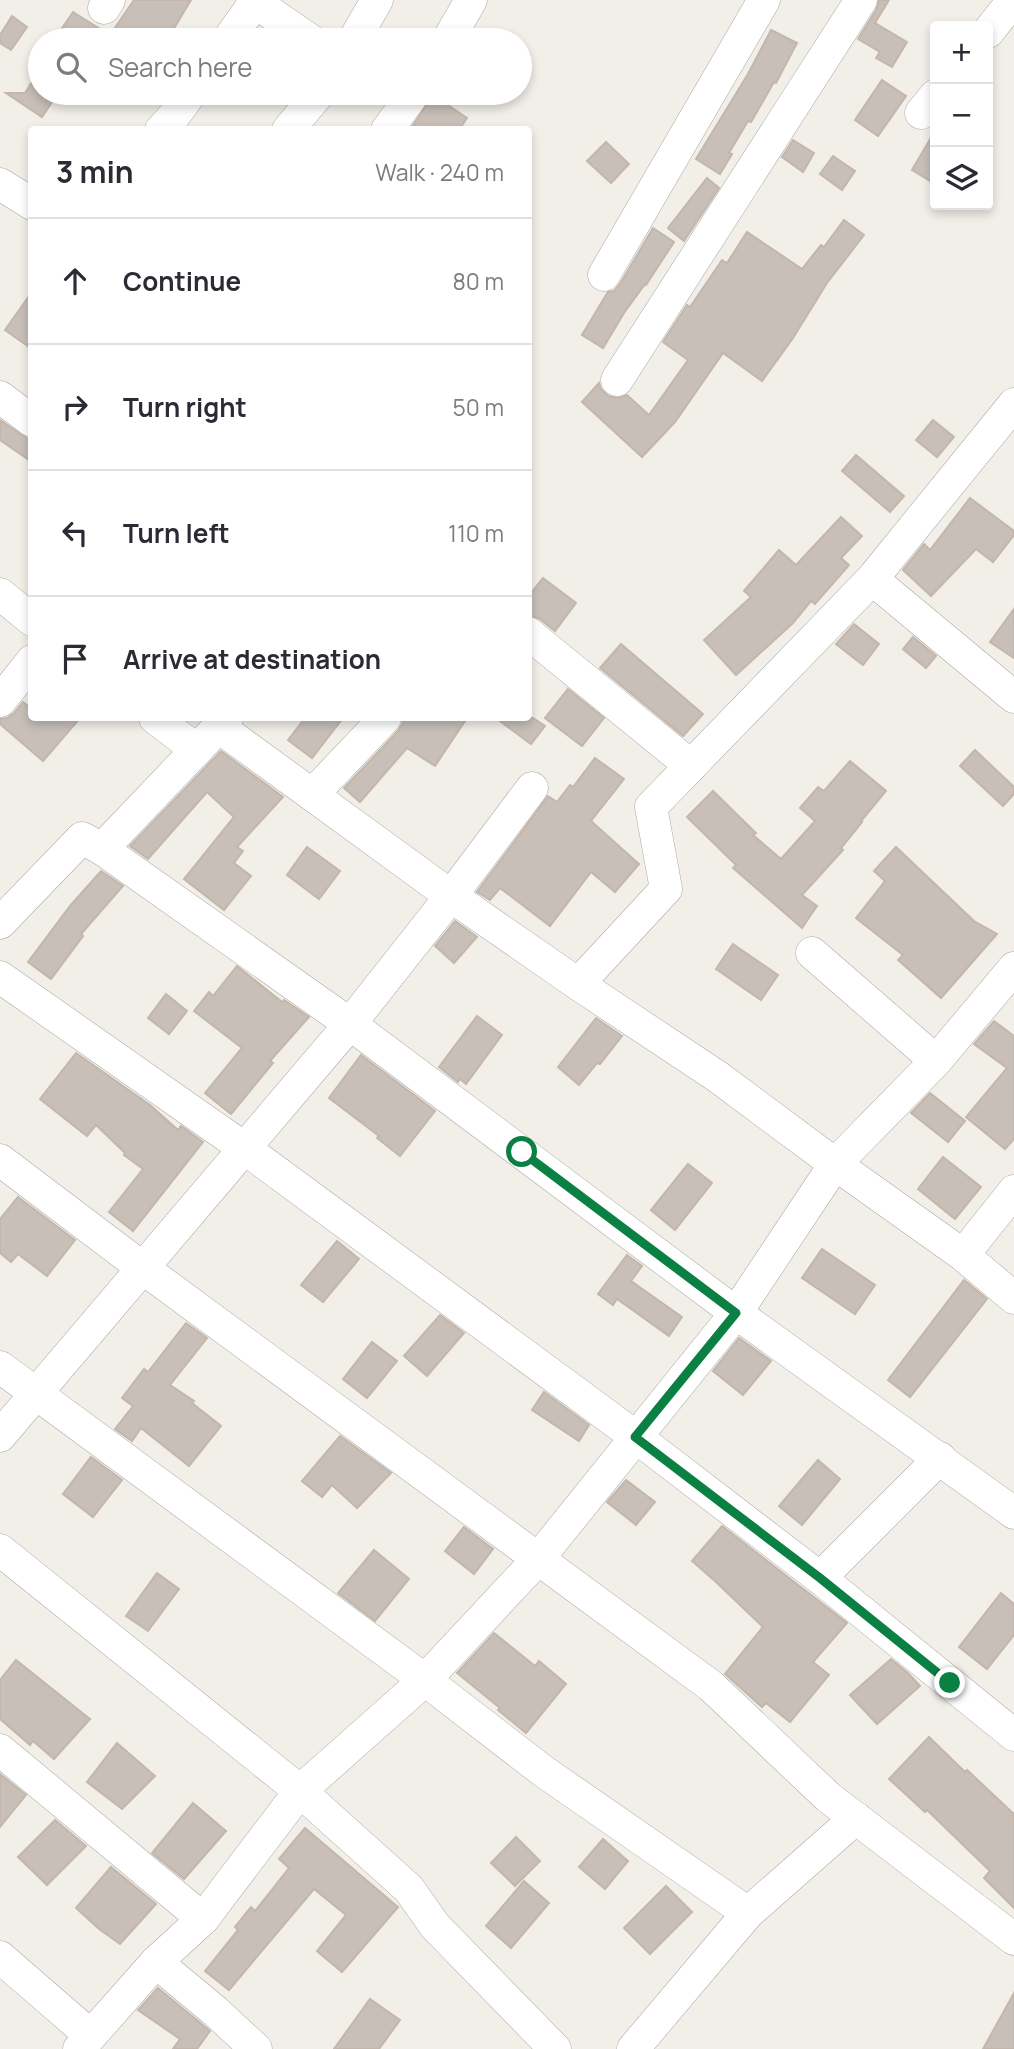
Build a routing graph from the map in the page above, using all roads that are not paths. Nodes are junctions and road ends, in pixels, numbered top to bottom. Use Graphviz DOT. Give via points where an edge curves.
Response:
graph roads {
  1 [pos="377,0"];
  2 [pos="471,0"];
  3 [pos="764,0"];
  4 [pos="861,0"];
  5 [pos="253,1"];
  6 [pos="1006,6"];
  7 [pos="993,25"];
  8 [pos="236,28"];
  9 [pos="292,28"];
  10 [pos="361,28"];
  11 [pos="455,28"];
  12 [pos="182,105"];
  13 [pos="309,105"];
  14 [pos="405,105"];
  15 [pos="165,126"];
  16 [pos="292,126"];
  17 [pos="390,126"];
  18 [pos="0,184"];
  19 [pos="28,202"];
  20 [pos="604,275"];
  21 [pos="617,380"];
  22 [pos="0,397"];
  23 [pos="1014,404"];
  24 [pos="28,418"];
  25 [pos="873,579"];
  26 [pos="0,594"];
  27 [pos="28,617"];
  28 [pos="532,635"];
  29 [pos="28,665"];
  30 [pos="1014,697"];
  31 [pos="0,701"];
  32 [pos="159,721"];
  33 [pos="382,721"];
  34 [pos="223,722"];
  35 [pos="197,750"];
  36 [pos="691,766"];
  37 [pos="532,788"];
  38 [pos="312,795"];
  39 [pos="102,849"];
  40 [pos="451,896"];
  41 [pos="4,909"];
  42 [pos="812,953"];
  43 [pos="1014,968"];
  44 [pos="0,977"];
  45 [pos="578,984"];
  46 [pos="350,1024"];
  47 [pos="936,1061"];
  48 [pos="244,1148"];
  49 [pos="0,1160"];
  50 [pos="835,1164"];
  51 [pos="1014,1191"];
  52 [pos="962,1255"];
  53 [pos="144,1269"];
  54 [pos="1014,1298"];
  55 [pos="736,1313"];
  56 [pos="0,1367"];
  57 [pos="36,1393"];
  58 [pos="0,1436"];
  59 [pos="635,1437"];
  60 [pos="940,1458"];
  61 [pos="1014,1513"];
  62 [pos="0,1550"];
  63 [pos="538,1559"];
  64 [pos="820,1578"];
  65 [pos="425,1680"];
  66 [pos="1014,1735"];
  67 [pos="0,1750"];
  68 [pos="300,1791"];
  69 [pos="856,1818"];
  70 [pos="748,1913"];
  71 [pos="203,1919"];
  72 [pos="1014,1939"];
  73 [pos="0,1957"];
  74 [pos="156,1962"];
  75 [pos="84,2042"];
  76 [pos="256,2049"];
  77 [pos="555,2049"];
  78 [pos="633,2049"];
  1 -- 10 [label="street"];
  2 -- 11 [label="street"];
  3 -- 20 [label="street"];
  4 -- 21 [label="street"];
  5 -- 8 [label="street"];
  5 -- 9 [label="street"];
  6 -- 7 [label="street"];
  12 -- 15 [label="street"];
  13 -- 16 [label="street"];
  14 -- 17 [label="street"];
  18 -- 19 [label="street"];
  22 -- 24 [label="street"];
  23 -- 25 [label="street"];
  25 -- 30 [label="street"];
  25 -- 36 [label="street"];
  26 -- 27 [label="street"];
  28 -- 36 [label="street"];
  29 -- 31 [label="street"];
  32 -- 35 [label="street"];
  33 -- 38 [label="street"];
  34 -- 35 [label="street"];
  34 -- 38 [label="street"];
  35 -- 39 [label="street"];
  36 -- 45 [label="street" via="651,807 666,888"];
  37 -- 40 [label="street"];
  38 -- 40 [label="street"];
  39 -- 41 [label="street" via="82,838"];
  39 -- 46 [label="street"];
  40 -- 45 [label="street"];
  40 -- 46 [label="street"];
  42 -- 47 [label="street"];
  43 -- 47 [label="street"];
  44 -- 48 [label="street"];
  45 -- 50 [label="street" via="718,1077"];
  46 -- 48 [label="street"];
  46 -- 55 [label="street"];
  47 -- 50 [label="street"];
  48 -- 53 [label="street"];
  48 -- 59 [label="street"];
  49 -- 53 [label="street"];
  50 -- 52 [label="street"];
  50 -- 55 [label="street"];
  51 -- 52 [label="street"];
  52 -- 54 [label="street"];
  53 -- 57 [label="street"];
  53 -- 63 [label="street"];
  55 -- 59 [label="street"];
  55 -- 60 [label="street"];
  56 -- 57 [label="street"];
  57 -- 58 [label="street"];
  57 -- 65 [label="street"];
  59 -- 63 [label="street"];
  59 -- 64 [label="street"];
  60 -- 61 [label="street"];
  60 -- 64 [label="street"];
  62 -- 68 [label="street"];
  63 -- 65 [label="street"];
  63 -- 69 [label="street" via="711,1686"];
  64 -- 66 [label="street"];
  65 -- 68 [label="street"];
  65 -- 70 [label="street"];
  67 -- 71 [label="street"];
  68 -- 71 [label="street"];
  68 -- 77 [label="street" via="409,1889 435,1926"];
  69 -- 70 [label="street"];
  69 -- 72 [label="street"];
  70 -- 78 [label="street"];
  71 -- 74 [label="street"];
  73 -- 75 [label="street"];
  74 -- 75 [label="street"];
  74 -- 76 [label="street"];
}
